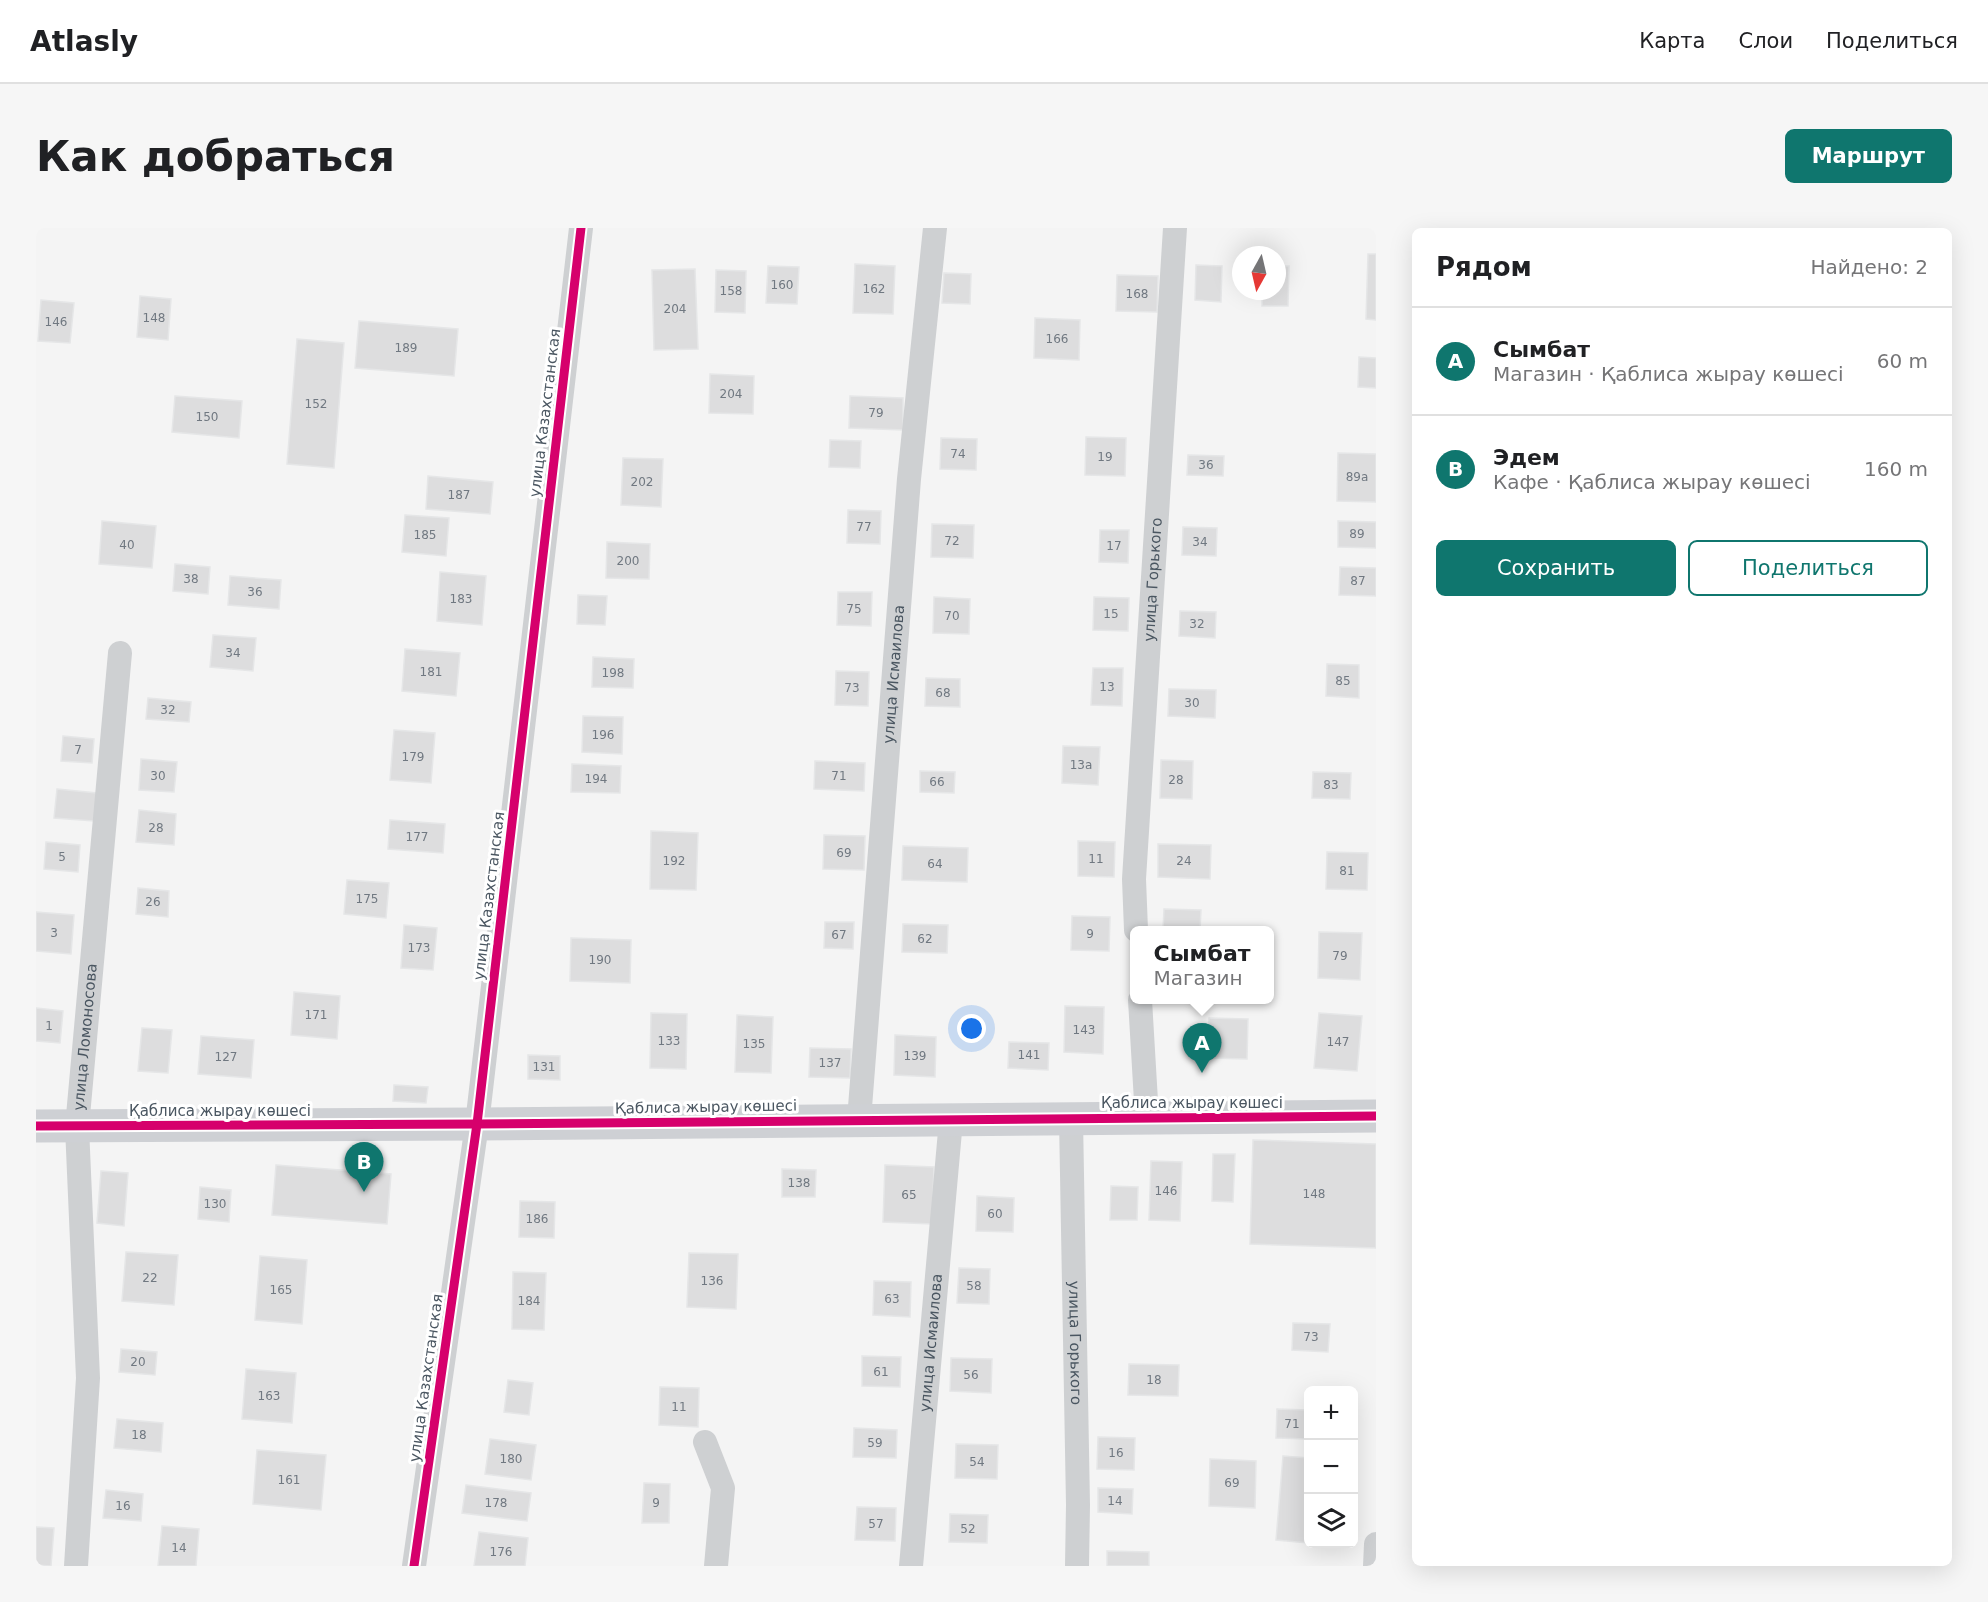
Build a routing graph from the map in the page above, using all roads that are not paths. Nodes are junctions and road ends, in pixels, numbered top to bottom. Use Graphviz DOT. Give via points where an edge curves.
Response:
graph roads {
  1 [pos="581,228"];
  2 [pos="935,228"];
  3 [pos="1175,228"];
  4 [pos="120,653"];
  5 [pos="1137,926"];
  6 [pos="1140,1004"];
  7 [pos="1376,1116"];
  8 [pos="1147,1118"];
  9 [pos="1071,1119"];
  10 [pos="858,1120"];
  11 [pos="951,1120"];
  12 [pos="477,1124"];
  13 [pos="36,1126"];
  14 [pos="77,1127"];
  15 [pos="705,1442"];
  16 [pos="1376,1544"];
  17 [pos="75,1566"];
  18 [pos="414,1566"];
  19 [pos="716,1566"];
  20 [pos="911,1566"];
  21 [pos="1077,1566"];
  22 [pos="1375,1566"];
  1 -- 12 [label="street, улица Казахстанская"];
  2 -- 10 [label="street, улица Исмаилова" via="909,478"];
  3 -- 5 [label="street, улица Горького" via="1134,867"];
  4 -- 14 [label="street, улица Ломоносова"];
  6 -- 8 [label="street"];
  7 -- 8 [label="street, Қаблиса жырау көшесі"];
  8 -- 9 [label="street, Қаблиса жырау көшесі"];
  9 -- 11 [label="street, Қаблиса жырау көшесі"];
  9 -- 21 [label="street, улица Горького"];
  10 -- 11 [label="street, Қаблиса жырау көшесі"];
  10 -- 12 [label="street, Қаблиса жырау көшесі"];
  11 -- 20 [label="street, улица Исмаилова"];
  12 -- 14 [label="street, Қаблиса жырау көшесі"];
  12 -- 18 [label="street, улица Казахстанская"];
  13 -- 14 [label="street, Қаблиса жырау көшесі"];
  14 -- 17 [label="street, улица Ломоносова" via="88,1378"];
  15 -- 19 [label="street" via="723,1488"];
  16 -- 22 [label="street"];
}
